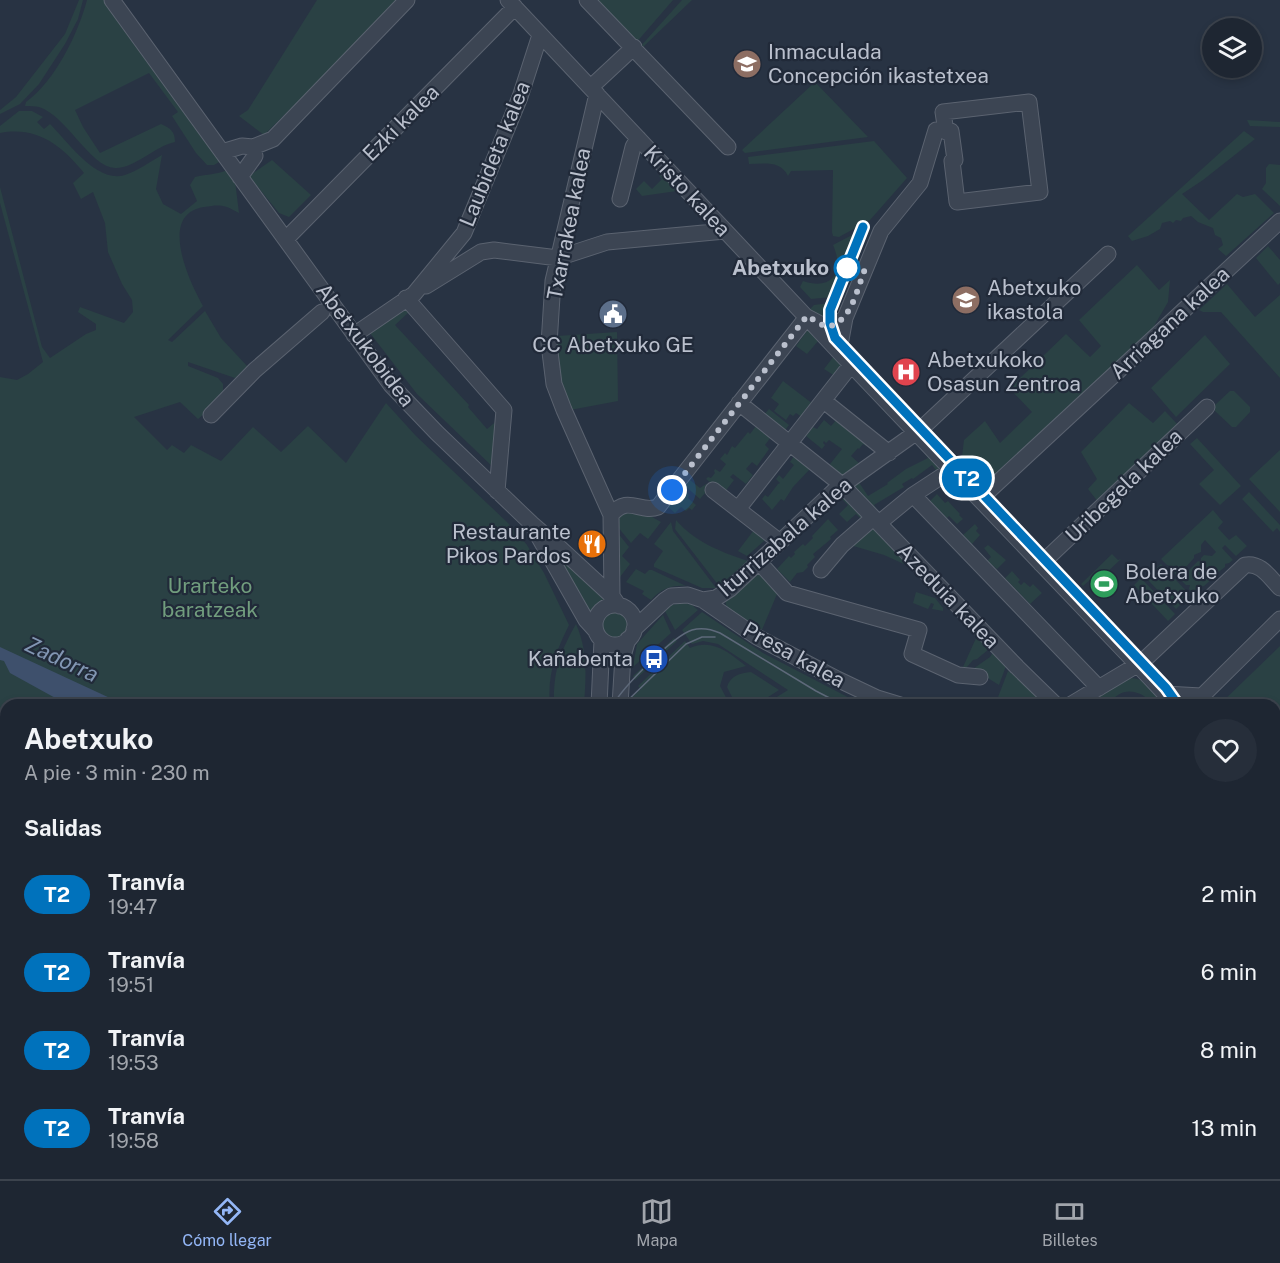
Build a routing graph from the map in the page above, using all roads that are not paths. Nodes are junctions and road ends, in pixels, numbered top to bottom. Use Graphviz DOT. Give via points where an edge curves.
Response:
graph roads {
  1 [pos="112,0"];
  2 [pos="407,0"];
  3 [pos="587,0"];
  4 [pos="512,4"];
  5 [pos="540,35"];
  6 [pos="634,47"];
  7 [pos="594,90"];
  8 [pos="1010,104"];
  9 [pos="936,130"];
  10 [pos="638,138"];
  11 [pos="253,147"];
  12 [pos="728,147"];
  13 [pos="222,152"];
  14 [pos="240,177"];
  15 [pos="620,200"];
  16 [pos="1280,221"];
  17 [pos="725,231"];
  18 [pos="286,239"];
  19 [pos="1108,254"];
  20 [pos="558,258"];
  21 [pos="410,296"];
  22 [pos="322,312"];
  23 [pos="807,316"];
  24 [pos="845,318"];
  25 [pos="354,335"];
  26 [pos="847,360"];
  27 [pos="824,401"];
  28 [pos="739,403"];
  29 [pos="1207,407"];
  30 [pos="211,415"];
  31 [pos="916,432"];
  32 [pos="790,445"];
  33 [pos="889,453"];
  34 [pos="945,474"];
  35 [pos="842,485"];
  36 [pos="712,490"];
  37 [pos="497,491"];
  38 [pos="913,495"];
  39 [pos="980,499"];
  40 [pos="738,509"];
  41 [pos="611,515"];
  42 [pos="876,520"];
  43 [pos="532,524"];
  44 [pos="780,542"];
  45 [pos="759,562"];
  46 [pos="1041,564"];
  47 [pos="820,570"];
  48 [pos="1280,588"];
  49 [pos="703,600"];
  50 [pos="615,601"];
  51 [pos="1280,619"];
  52 [pos="631,634"];
  53 [pos="599,635"];
  54 [pos="1137,665"];
  55 [pos="980,677"];
  56 [pos="1098,688"];
  57 [pos="600,699"];
  58 [pos="620,699"];
  59 [pos="882,699"];
  60 [pos="1050,699"];
  61 [pos="1080,699"];
  62 [pos="1167,699"];
  63 [pos="1199,699"];
  1 -- 13 [label="street, Abetxukobidea"];
  2 -- 11 [label="street" via="273,139"];
  3 -- 6 [label="street"];
  4 -- 5 [label="street, Kristo kalea"];
  4 -- 18 [label="street, Ezki kalea"];
  5 -- 7 [label="street, Kristo kalea"];
  5 -- 21 [label="street, Laubideta kalea" via="520,97 464,233"];
  6 -- 7 [label="street"];
  6 -- 12 [label="street"];
  7 -- 10 [label="street, Kristo kalea"];
  7 -- 20 [label="street, Txarrakea kalea"];
  8 -- 8 [label="street" via="1029,102 1040,192 957,202 951,131 946,132 943,112"];
  9 -- 24 [label="street" via="920,183 882,227"];
  10 -- 15 [label="street"];
  10 -- 17 [label="street, Kristo kalea"];
  11 -- 13 [label="street"];
  11 -- 14 [label="street" via="255,156"];
  13 -- 14 [label="street, Abetxukobidea"];
  14 -- 18 [label="street, Abetxukobidea"];
  16 -- 39 [label="street, Arriagana kalea"];
  17 -- 20 [label="street" via="607,242"];
  17 -- 23 [label="street, Kristo kalea"];
  18 -- 25 [label="street, Abetxukobidea"];
  19 -- 31 [label="street, Iturrizabala kalea"];
  20 -- 21 [label="street" via="494,250 481,252"];
  20 -- 41 [label="street, Txarrakea kalea" via="549,344 554,384"];
  21 -- 25 [label="street, Laubideta kalea"];
  21 -- 37 [label="street" via="504,410"];
  22 -- 30 [label="street" via="255,370"];
  23 -- 24 [label="street" via="826,327"];
  23 -- 26 [label="street, Kristo kalea"];
  23 -- 28 [label="street"];
  24 -- 26 [label="street" via="840,345"];
  25 -- 37 [label="street, Abetxukobidea" via="410,407"];
  26 -- 27 [label="street"];
  26 -- 31 [label="street, Kristo kalea"];
  27 -- 32 [label="street"];
  27 -- 33 [label="street"];
  28 -- 32 [label="street, Azeduia kalea"];
  28 -- 41 [label="street" via="658,507 625,505"];
  29 -- 46 [label="street, Uribegela kalea"];
  31 -- 33 [label="street, Iturrizabala kalea"];
  31 -- 39 [label="street, Kristo kalea"];
  32 -- 35 [label="street, Azeduia kalea"];
  32 -- 40 [label="street"];
  33 -- 35 [label="street, Iturrizabala kalea"];
  34 -- 38 [label="street"];
  35 -- 42 [label="street, Azeduia kalea"];
  35 -- 44 [label="street, Iturrizabala kalea"];
  36 -- 40 [label="street"];
  37 -- 43 [label="street, Abetxukobidea"];
  38 -- 42 [label="street"];
  38 -- 56 [label="street"];
  39 -- 46 [label="street, Kristo kalea"];
  40 -- 44 [label="street"];
  41 -- 50 [label="street, Txarrakea kalea"];
  42 -- 47 [label="street" via="842,545"];
  42 -- 60 [label="street, Azeduia kalea"];
  43 -- 50 [label="street, Abetxukobidea"];
  43 -- 53 [label="street, Abetxukobidea" via="586,620"];
  44 -- 45 [label="street, Iturrizabala kalea"];
  45 -- 49 [label="street, Iturrizabala kalea" via="723,594"];
  45 -- 55 [label="street" via="787,593 919,630 912,654 958,675"];
  46 -- 54 [label="street, Kristo kalea"];
  48 -- 54 [label="street" via="1259,566 1245,565"];
  49 -- 52 [label="street, Presa kalea" via="688,595 671,596 656,606"];
  49 -- 59 [label="street, Presa kalea" via="757,637"];
  50 -- 52 [label="street" via="630,613 634,622"];
  50 -- 53 [label="street" via="600,612 595,622"];
  51 -- 63 [label="street"];
  52 -- 53 [label="street" via="615,644"];
  52 -- 58 [label="street" via="623,656"];
  53 -- 57 [label="street"];
  54 -- 56 [label="street"];
  54 -- 62 [label="street, Kristo kalea"];
  56 -- 61 [label="street"];
}
